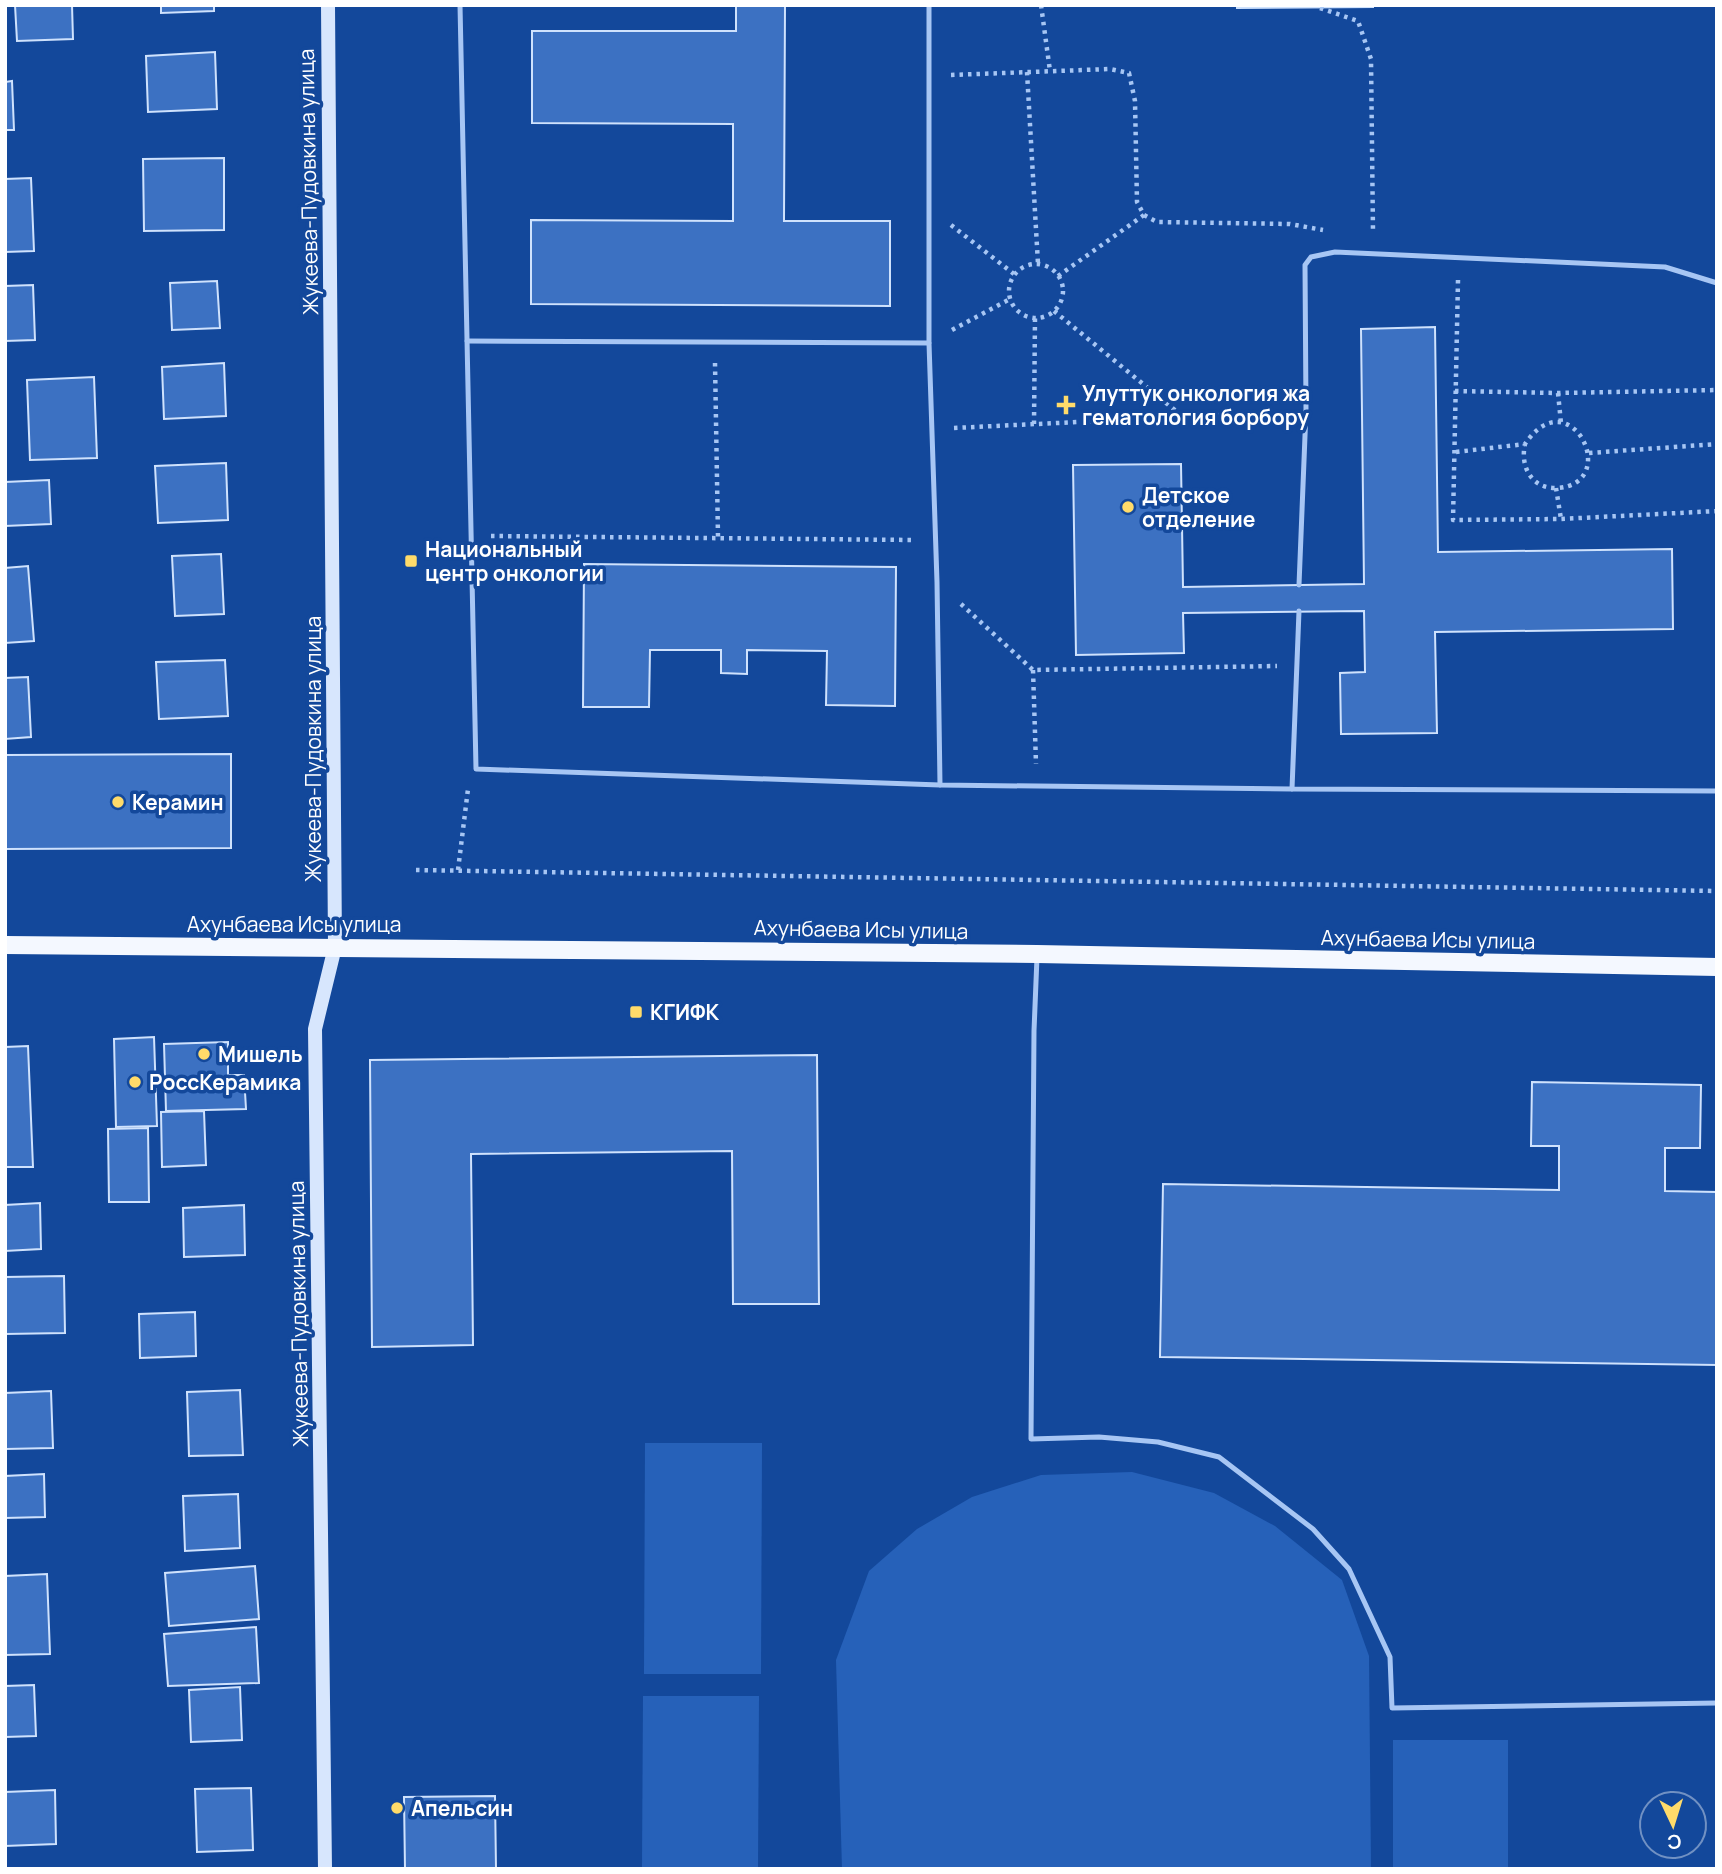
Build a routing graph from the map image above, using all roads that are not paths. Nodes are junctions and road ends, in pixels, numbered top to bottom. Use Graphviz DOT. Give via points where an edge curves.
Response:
graph roads {
  1 [pos="327,5"];
  2 [pos="460,5"];
  3 [pos="929,5"];
  4 [pos="1717,283"];
  5 [pos="467,341"];
  6 [pos="929,343"];
  7 [pos="1299,585"];
  8 [pos="1299,611"];
  9 [pos="940,785"];
  10 [pos="1292,789"];
  11 [pos="1717,792"];
  12 [pos="5,945"];
  13 [pos="335,947"];
  14 [pos="1037,954"];
  15 [pos="1717,967"];
  16 [pos="1717,1703"];
  17 [pos="326,1869"];
  1 -- 13 [label="main road, Жукеева-Пудовкина улица"];
  2 -- 5 [label="lane"];
  3 -- 6 [label="lane"];
  4 -- 7 [label="lane" via="1665,267 1335,252 1311,257 1306,265"];
  5 -- 6 [label="lane"];
  5 -- 9 [label="lane" via="476,769"];
  6 -- 9 [label="lane"];
  8 -- 10 [label="lane"];
  9 -- 10 [label="lane"];
  10 -- 11 [label="lane"];
  12 -- 13 [label="main road, Ахунбаева Исы улица"];
  13 -- 14 [label="main road, Ахунбаева Исы улица"];
  13 -- 17 [label="main road, Жукеева-Пудовкина улица" via="315,1030"];
  14 -- 15 [label="main road, Ахунбаева Исы улица"];
  14 -- 16 [label="lane" via="1031,1439 1099,1437 1158,1442 1219,1457 1313,1529 1349,1569 1390,1657 1392,1708"];
}
